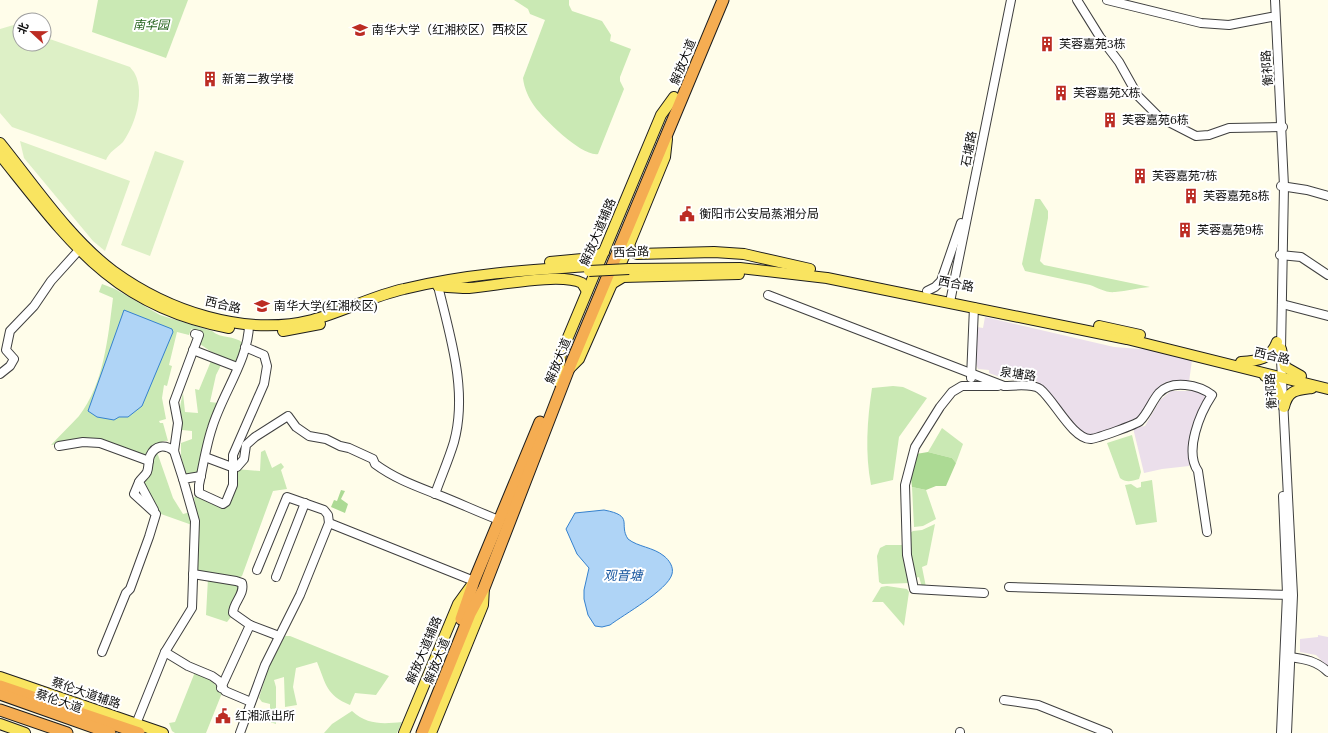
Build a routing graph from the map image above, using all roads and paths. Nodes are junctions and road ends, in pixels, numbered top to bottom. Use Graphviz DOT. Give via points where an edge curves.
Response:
graph roads {
  1 [pos="715,0"];
  2 [pos="723,0"];
  3 [pos="1006,0"];
  4 [pos="1011,0"];
  5 [pos="1077,0"];
  6 [pos="1107,0"];
  7 [pos="1270,0"];
  8 [pos="1276,0"];
  9 [pos="1271,17"];
  10 [pos="674,98"];
  11 [pos="1281,127"];
  12 [pos="667,135"];
  13 [pos="0,144"];
  14 [pos="0,155"];
  15 [pos="1282,186"];
  16 [pos="1328,196"];
  17 [pos="961,223"];
  18 [pos="629,245"];
  19 [pos="79,250"];
  20 [pos="604,252"];
  21 [pos="1282,255"];
  22 [pos="629,267"];
  23 [pos="810,270"];
  24 [pos="788,272"];
  25 [pos="1328,272"];
  26 [pos="1328,275"];
  27 [pos="613,283"];
  28 [pos="438,284"];
  29 [pos="587,291"];
  30 [pos="927,291"];
  31 [pos="768,295"];
  32 [pos="948,299"];
  33 [pos="1282,304"];
  34 [pos="974,307"];
  35 [pos="1328,316"];
  36 [pos="249,327"];
  37 [pos="195,334"];
  38 [pos="1279,345"];
  39 [pos="245,347"];
  40 [pos="193,350"];
  41 [pos="1241,362"];
  42 [pos="237,366"];
  43 [pos="568,371"];
  44 [pos="1256,372"];
  45 [pos="0,374"];
  46 [pos="971,374"];
  47 [pos="1280,375"];
  48 [pos="1301,376"];
  49 [pos="557,381"];
  50 [pos="971,386"];
  51 [pos="1004,386"];
  52 [pos="1326,386"];
  53 [pos="1279,395"];
  54 [pos="1284,407"];
  55 [pos="58,446"];
  56 [pos="174,451"];
  57 [pos="205,457"];
  58 [pos="149,461"];
  59 [pos="233,466"];
  60 [pos="201,476"];
  61 [pos="183,479"];
  62 [pos="435,494"];
  63 [pos="305,503"];
  64 [pos="499,520"];
  65 [pos="329,523"];
  66 [pos="1207,532"];
  67 [pos="257,570"];
  68 [pos="193,574"];
  69 [pos="276,578"];
  70 [pos="474,581"];
  71 [pos="1009,587"];
  72 [pos="484,588"];
  73 [pos="984,593"];
  74 [pos="1290,594"];
  75 [pos="467,612"];
  76 [pos="250,625"];
  77 [pos="279,636"];
  78 [pos="102,652"];
  79 [pos="165,652"];
  80 [pos="1290,658"];
  81 [pos="1328,672"];
  82 [pos="0,677"];
  83 [pos="0,686"];
  84 [pos="222,688"];
  85 [pos="0,694"];
  86 [pos="1004,700"];
  87 [pos="251,702"];
  88 [pos="0,710"];
  89 [pos="0,718"];
  90 [pos="0,724"];
  91 [pos="137,728"];
  92 [pos="24,733"];
  93 [pos="44,733"];
  94 [pos="67,733"];
  95 [pos="110,733"];
  96 [pos="163,733"];
  97 [pos="240,733"];
  98 [pos="404,733"];
  99 [pos="414,733"];
  100 [pos="422,733"];
  101 [pos="430,733"];
  102 [pos="1108,733"];
  103 [pos="1281,733"];
  104 [pos="1287,733"];
  1 -- 10 [label="highway, 解放大道"];
  2 -- 12 [label="highway, 解放大道"];
  3 -- 17 [label="street, 石塘路"];
  4 -- 32 [label="street, 石塘路"];
  5 -- 11 [label="street" via="1119,62 1138,96 1159,117 1196,136 1209,135 1229,128"];
  6 -- 9 [label="street" via="1202,23 1229,24"];
  7 -- 9 [label="street, 衡祁路"];
  8 -- 11 [label="street, 衡祁路"];
  9 -- 11 [label="street, 衡祁路"];
  10 -- 20 [label="main road, 解放大道辅路" via="661,115"];
  10 -- 49 [label="highway, 解放大道"];
  11 -- 15 [label="street, 衡祁路"];
  12 -- 18 [label="main road" via="665,157"];
  12 -- 43 [label="highway, 解放大道"];
  13 -- 36 [label="main road, 西合路" via="66,224 113,270 150,294 173,305"];
  14 -- 19 [label="main road, 西合路"];
  15 -- 16 [label="street"];
  15 -- 21 [label="street, 衡祁路"];
  17 -- 30 [label="street" via="941,281"];
  17 -- 32 [label="street, 石塘路"];
  18 -- 23 [label="main road" via="631,251 637,254 744,254"];
  18 -- 27 [label="main road"];
  19 -- 36 [label="main road, 西合路" via="127,290 169,311 217,326"];
  19 -- 45 [label="street" via="51,281 34,306 10,331 6,350 14,359"];
  20 -- 28 [label="main road" via="593,258 494,266 450,275"];
  20 -- 29 [label="main road, 解放大道辅路"];
  21 -- 25 [label="street" via="1302,254"];
  21 -- 26 [label="street" via="1301,257"];
  21 -- 33 [label="street, 衡祁路"];
  21 -- 38 [label="street, 衡祁路"];
  22 -- 23 [label="main road, 西合路" via="741,264"];
  22 -- 24 [label="main road, 西合路" via="709,267"];
  22 -- 28 [label="main road, 西合路, bridge" via="589,268"];
  23 -- 30 [label="main road, 西合路"];
  24 -- 27 [label="main road" via="624,277"];
  24 -- 32 [label="main road, 西合路"];
  27 -- 43 [label="main road" via="579,359"];
  28 -- 29 [label="main road" via="468,288 571,280 582,283"];
  28 -- 36 [label="main road, 西合路" via="394,291 310,320"];
  28 -- 62 [label="street" via="452,344 458,397 454,442"];
  29 -- 49 [label="main road, 解放大道辅路" via="561,354"];
  30 -- 32 [label="main road, 西合路"];
  31 -- 46 [label="street, 泉塘路"];
  32 -- 34 [label="main road, 西合路"];
  32 -- 41 [label="main road, 西合路" via="1126,332"];
  33 -- 35 [label="street"];
  33 -- 38 [label="street, 衡祁路"];
  34 -- 44 [label="main road, 西合路" via="1127,339"];
  34 -- 46 [label="street"];
  36 -- 39 [label="street" via="249,339"];
  37 -- 40 [label="street" via="199,335"];
  38 -- 41 [label="main road" via="1262,359"];
  38 -- 47 [label="street, 衡祁路"];
  38 -- 48 [label="main road" via="1285,367"];
  39 -- 42 [label="street"];
  39 -- 59 [label="street" via="264,355 266,373 264,384 233,455"];
  40 -- 42 [label="street"];
  40 -- 56 [label="street" via="174,402 178,423"];
  41 -- 47 [label="main road, 西合路"];
  42 -- 57 [label="street" via="212,427"];
  43 -- 72 [label="highway, 解放大道"];
  44 -- 47 [label="main road, 西合路"];
  44 -- 53 [label="main road" via="1270,378"];
  46 -- 50 [label="street"];
  46 -- 51 [label="street, 泉塘路"];
  47 -- 48 [label="main road, 西合路"];
  47 -- 52 [label="main road, 西合路"];
  47 -- 53 [label="street, 衡祁路"];
  47 -- 54 [label="street, 衡祁路"];
  48 -- 52 [label="main road, 西合路"];
  49 -- 64 [label="highway, 解放大道"];
  50 -- 51 [label="street"];
  50 -- 73 [label="street" via="962,386 952,392 915,447 905,485 907,555 914,589"];
  51 -- 66 [label="street, 泉塘路" via="1040,388 1079,435 1091,439 1140,421 1159,393 1168,386 1188,385 1205,389 1212,395 1201,413 1192,455 1193,464 1198,471"];
  52 -- 54 [label="main road" via="1290,393"];
  53 -- 74 [label="street, 衡祁路"];
  54 -- 74 [label="street, 衡祁路"];
  55 -- 58 [label="street" via="83,442 100,443"];
  56 -- 58 [label="street" via="159,446"];
  56 -- 61 [label="street"];
  57 -- 59 [label="street"];
  57 -- 60 [label="street"];
  58 -- 78 [label="street" via="147,472 134,494 156,514 130,589 126,593"];
  59 -- 60 [label="street" via="234,485 225,504 199,493"];
  59 -- 62 [label="street" via="237,467 244,459 246,445 288,416 296,427 309,436 326,438 350,448 373,459 375,464 391,476"];
  60 -- 61 [label="street"];
  61 -- 68 [label="street" via="195,521"];
  62 -- 64 [label="street"];
  63 -- 65 [label="street" via="324,510"];
  63 -- 67 [label="street" via="287,497"];
  63 -- 69 [label="street"];
  64 -- 70 [label="highway, 解放大道"];
  65 -- 70 [label="street"];
  65 -- 77 [label="street" via="300,595"];
  68 -- 76 [label="street" via="242,583 242,592 233,613"];
  68 -- 79 [label="street" via="192,608"];
  70 -- 75 [label="highway, 解放大道"];
  70 -- 98 [label="main road, 解放大道辅路" via="458,604"];
  71 -- 74 [label="street"];
  72 -- 75 [label="highway, 解放大道"];
  72 -- 101 [label="main road" via="483,605"];
  74 -- 80 [label="street, 衡祁路"];
  74 -- 103 [label="street, 衡祁路"];
  75 -- 99 [label="highway, 解放大道"];
  75 -- 100 [label="highway, 解放大道"];
  76 -- 77 [label="street"];
  76 -- 84 [label="street"];
  77 -- 87 [label="street" via="264,666"];
  79 -- 84 [label="street" via="188,666 212,676"];
  79 -- 91 [label="street"];
  80 -- 81 [label="street" via="1308,659"];
  80 -- 104 [label="street, 衡祁路"];
  82 -- 91 [label="main road, 蔡伦大道辅路"];
  83 -- 91 [label="highway"];
  84 -- 87 [label="street"];
  85 -- 95 [label="highway, 蔡伦大道"];
  86 -- 102 [label="street" via="1038,705"];
  87 -- 97 [label="street"];
  88 -- 94 [label="highway"];
  89 -- 93 [label="highway"];
  90 -- 92 [label="main road"];
  91 -- 96 [label="main road, 蔡伦大道辅路"];
}
